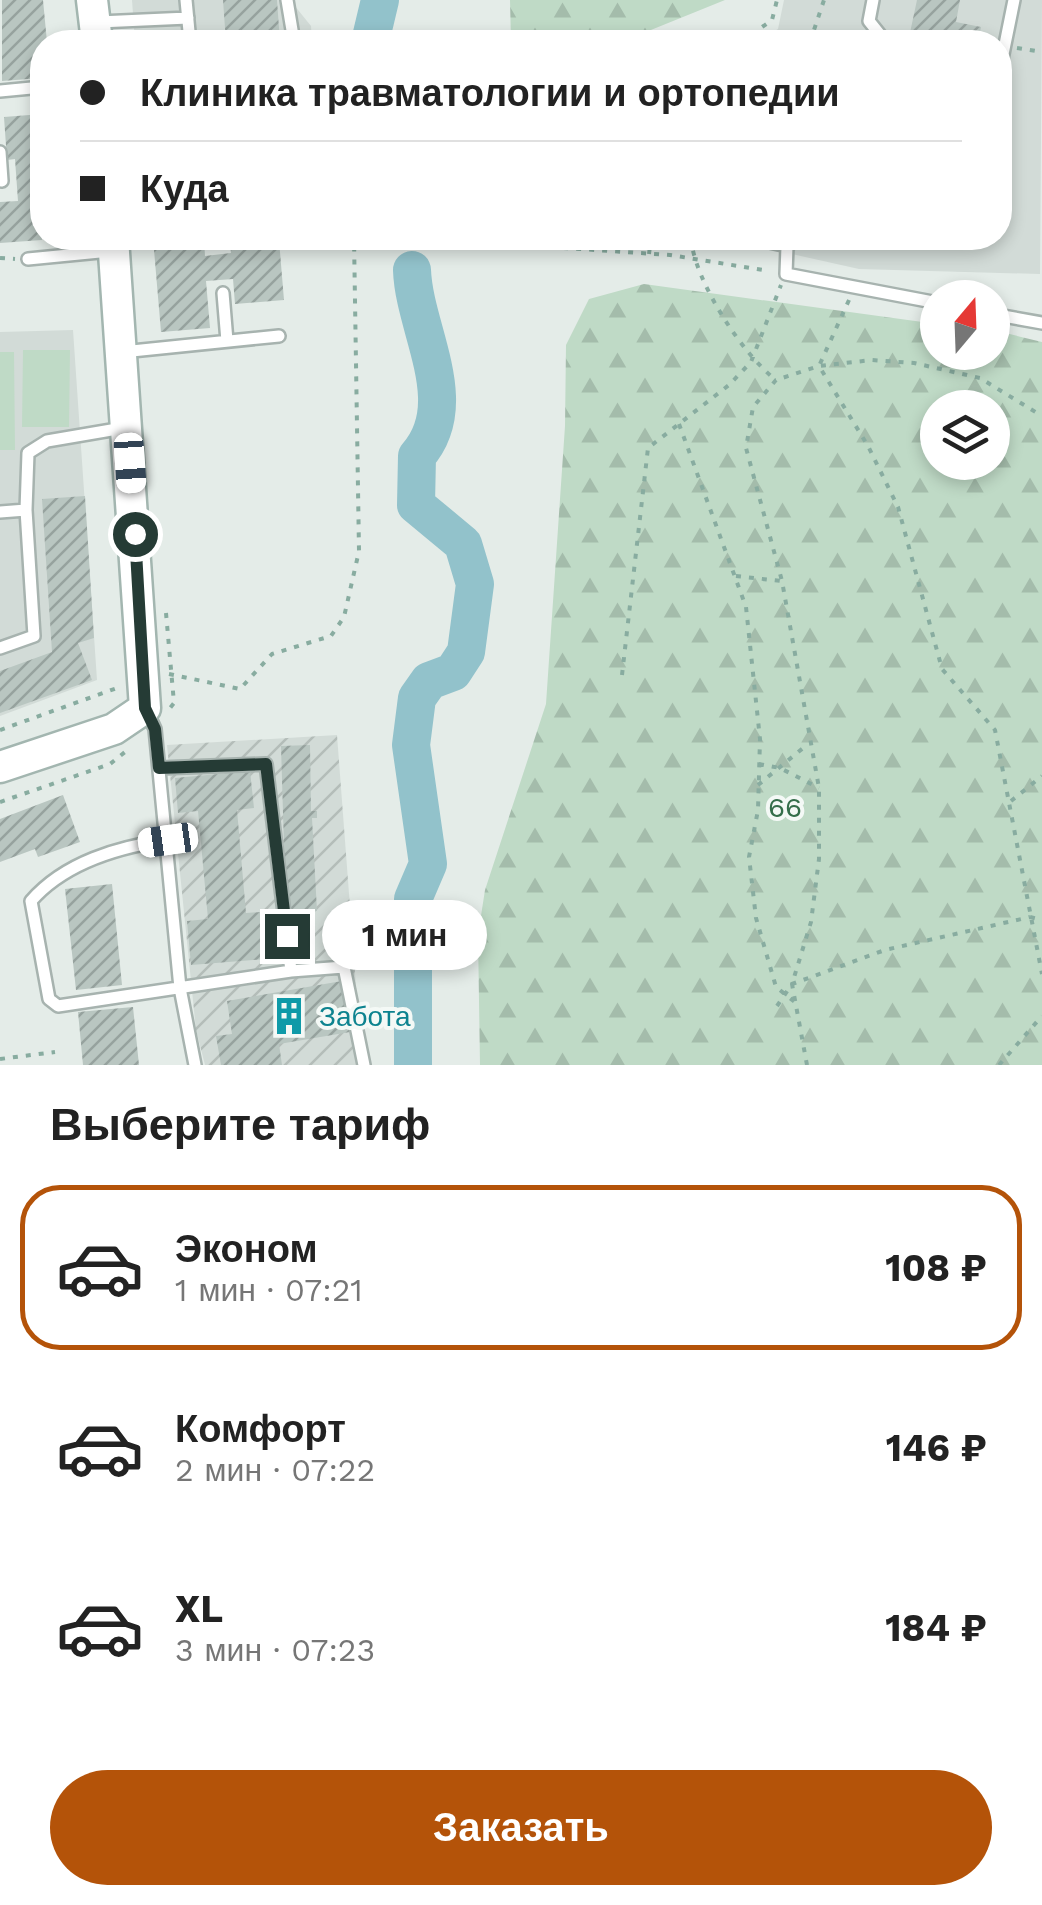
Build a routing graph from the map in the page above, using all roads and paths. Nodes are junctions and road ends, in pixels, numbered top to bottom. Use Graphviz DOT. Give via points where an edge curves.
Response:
graph roads {
  1 [pos="186,0"];
  2 [pos="286,0"];
  3 [pos="776,0"];
  4 [pos="824,0"];
  5 [pos="873,0"];
  6 [pos="1014,0"];
  7 [pos="188,18"];
  8 [pos="94,21"];
  9 [pos="189,30"];
  10 [pos="292,30"];
  11 [pos="758,30"];
  12 [pos="814,30"];
  13 [pos="876,30"];
  14 [pos="1008,30"];
  15 [pos="1027,50"];
  16 [pos="1042,52"];
  17 [pos="30,88"];
  18 [pos="0,91"];
  19 [pos="0,152"];
  20 [pos="2,180"];
  21 [pos="82,250"];
  22 [pos="114,250"];
  23 [pos="354,250"];
  24 [pos="600,250"];
  25 [pos="650,250"];
  26 [pos="691,250"];
  27 [pos="787,250"];
  28 [pos="649,254"];
  29 [pos="692,259"];
  30 [pos="28,260"];
  31 [pos="786,274"];
  32 [pos="855,287"];
  33 [pos="222,293"];
  34 [pos="920,300"];
  35 [pos="1010,318"];
  36 [pos="1042,324"];
  37 [pos="278,336"];
  38 [pos="227,342"];
  39 [pos="122,352"];
  40 [pos="751,362"];
  41 [pos="819,366"];
  42 [pos="776,380"];
  43 [pos="1042,416"];
  44 [pos="679,424"];
  45 [pos="127,428"];
  46 [pos="26,510"];
  47 [pos="0,512"];
  48 [pos="736,576"];
  49 [pos="782,582"];
  50 [pos="0,648"];
  51 [pos="622,675"];
  52 [pos="145,692"];
  53 [pos="0,730"];
  54 [pos="808,744"];
  55 [pos="759,764"];
  56 [pos="0,767"];
  57 [pos="159,768"];
  58 [pos="780,768"];
  59 [pos="1042,776"];
  60 [pos="758,785"];
  61 [pos="819,788"];
  62 [pos="1011,801"];
  63 [pos="168,840"];
  64 [pos="1030,918"];
  65 [pos="1042,920"];
  66 [pos="291,970"];
  67 [pos="1042,974"];
  68 [pos="792,984"];
  69 [pos="180,988"];
  70 [pos="785,994"];
  71 [pos="796,1003"];
  72 [pos="778,1006"];
  73 [pos="1042,1016"];
  74 [pos="55,1052"];
  75 [pos="0,1059"];
  76 [pos="195,1065"];
  77 [pos="364,1065"];
  78 [pos="807,1065"];
  79 [pos="999,1065"];
  1 -- 7 [label="lane"];
  2 -- 10 [label="lane"];
  3 -- 11 [label="path" via="772,20"];
  4 -- 12 [label="path"];
  5 -- 13 [label="lane" via="869,21"];
  6 -- 14 [label="lane"];
  7 -- 8 [label="lane"];
  7 -- 9 [label="lane"];
  15 -- 16 [label="path"];
  17 -- 18 [label="lane"];
  19 -- 20 [label="lane"];
  21 -- 30 [label="lane"];
  22 -- 39 [label="main road"];
  23 -- 52 [label="path" via="358,551 344,617 331,636 272,654 240,689 171,674"];
  24 -- 28 [label="path"];
  25 -- 28 [label="path"];
  26 -- 29 [label="path"];
  27 -- 31 [label="lane"];
  28 -- 29 [label="path"];
  29 -- 31 [label="path"];
  29 -- 40 [label="path"];
  31 -- 32 [label="lane"];
  31 -- 40 [label="path"];
  32 -- 34 [label="lane"];
  32 -- 41 [label="path"];
  33 -- 38 [label="lane"];
  35 -- 36 [label="lane"];
  37 -- 38 [label="lane"];
  38 -- 39 [label="lane"];
  39 -- 45 [label="main road"];
  40 -- 42 [label="path"];
  40 -- 44 [label="path"];
  41 -- 42 [label="path"];
  41 -- 43 [label="path" via="872,360 961,373"];
  41 -- 62 [label="path" via="898,506 942,669 995,730"];
  42 -- 49 [label="path" via="753,407 746,448"];
  44 -- 48 [label="path"];
  44 -- 51 [label="path" via="648,448"];
  45 -- 46 [label="lane" via="46,441 28,453"];
  45 -- 52 [label="main road"];
  46 -- 47 [label="lane"];
  46 -- 50 [label="lane" via="34,636"];
  48 -- 49 [label="path"];
  48 -- 55 [label="path" via="746,608"];
  49 -- 54 [label="path"];
  52 -- 53 [label="path"];
  52 -- 56 [label="main road" via="114,729"];
  52 -- 57 [label="lane"];
  54 -- 58 [label="path"];
  54 -- 61 [label="path"];
  55 -- 58 [label="path"];
  55 -- 60 [label="path"];
  57 -- 63 [label="lane"];
  57 -- 66 [label="lane" via="266,764"];
  58 -- 60 [label="path"];
  58 -- 61 [label="path"];
  59 -- 62 [label="path"];
  60 -- 70 [label="path" via="749,856 756,918 776,987"];
  61 -- 68 [label="path" via="812,922"];
  62 -- 64 [label="path"];
  63 -- 69 [label="lane"];
  63 -- 69 [label="lane" via="88,860 31,901 49,999 58,1006"];
  64 -- 65 [label="path"];
  64 -- 67 [label="path"];
  64 -- 68 [label="path" via="885,950"];
  66 -- 69 [label="lane"];
  66 -- 77 [label="lane" via="344,967"];
  68 -- 70 [label="path"];
  68 -- 71 [label="path"];
  69 -- 76 [label="lane"];
  70 -- 71 [label="path"];
  70 -- 72 [label="path"];
  71 -- 78 [label="path"];
  73 -- 79 [label="path"];
  74 -- 75 [label="path"];
}
